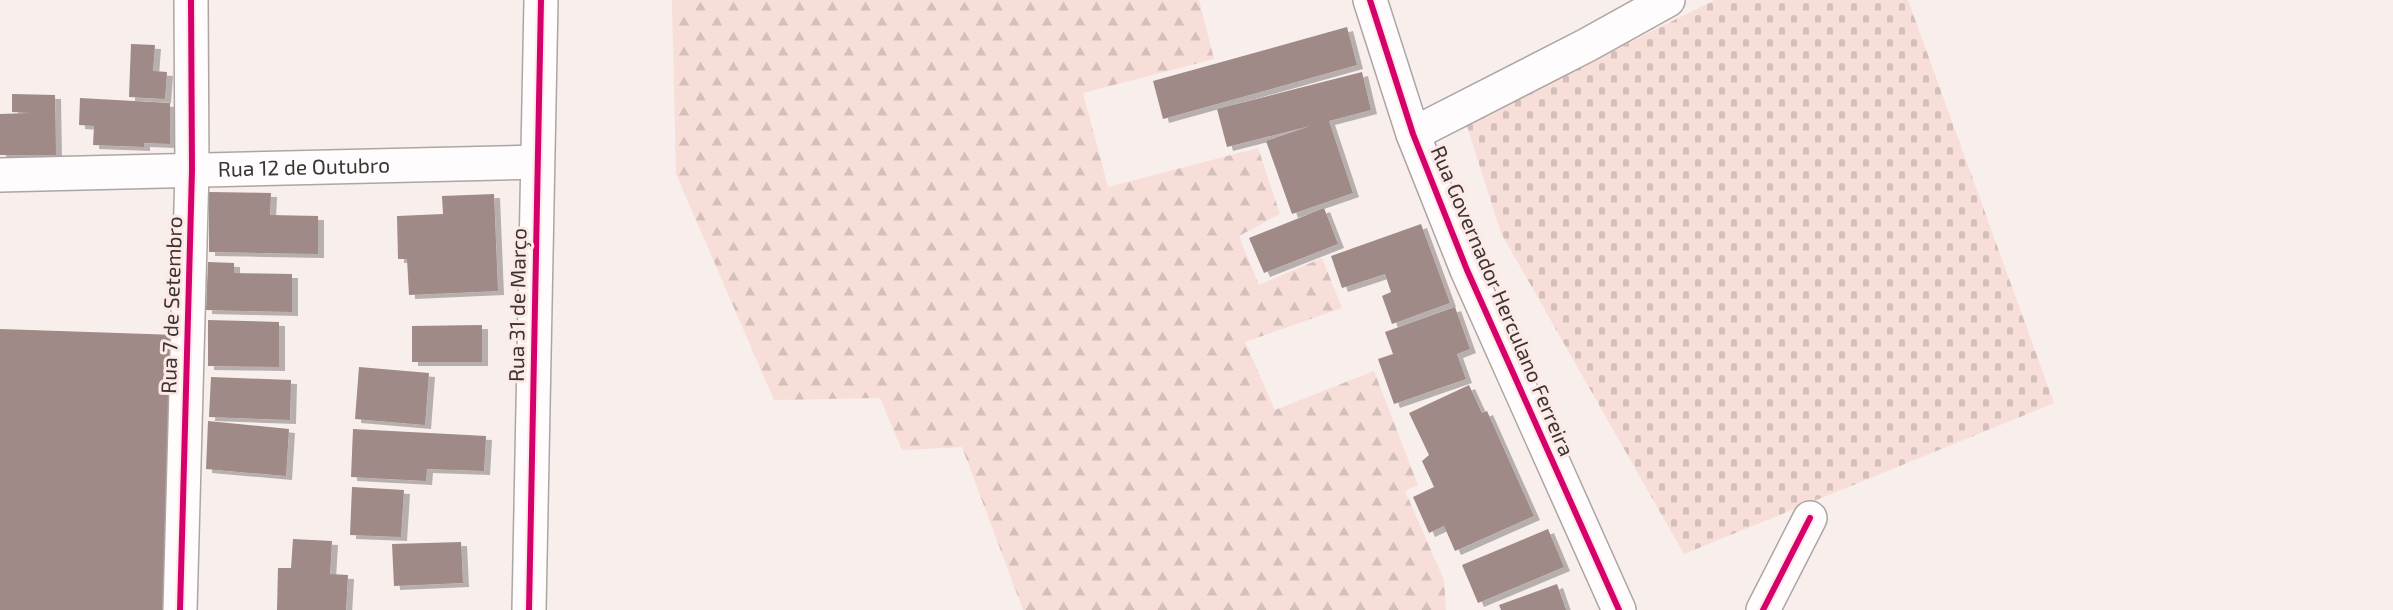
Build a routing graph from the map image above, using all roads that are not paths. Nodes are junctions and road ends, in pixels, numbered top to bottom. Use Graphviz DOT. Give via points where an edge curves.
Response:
graph roads {
  1 [pos="191,0"];
  2 [pos="541,0"];
  3 [pos="1370,0"];
  4 [pos="1668,0"];
  5 [pos="1413,134"];
  6 [pos="537,162"];
  7 [pos="192,170"];
  8 [pos="0,175"];
  9 [pos="1810,518"];
  10 [pos="180,610"];
  11 [pos="529,610"];
  12 [pos="1619,610"];
  13 [pos="1763,610"];
  1 -- 7 [label="street, Rua 7 de Setembro"];
  2 -- 6 [label="street, Rua 31 de Março"];
  3 -- 5 [label="street, Rua Governador Herculano Ferreira"];
  4 -- 5 [label="street"];
  5 -- 12 [label="street, Rua Governador Herculano Ferreira" via="1467,270"];
  6 -- 7 [label="street, Rua 12 de Outubro"];
  6 -- 11 [label="street, Rua 31 de Março"];
  7 -- 8 [label="street, Rua 12 de Outubro"];
  7 -- 10 [label="street, Rua 7 de Setembro"];
  9 -- 13 [label="street"];
}
